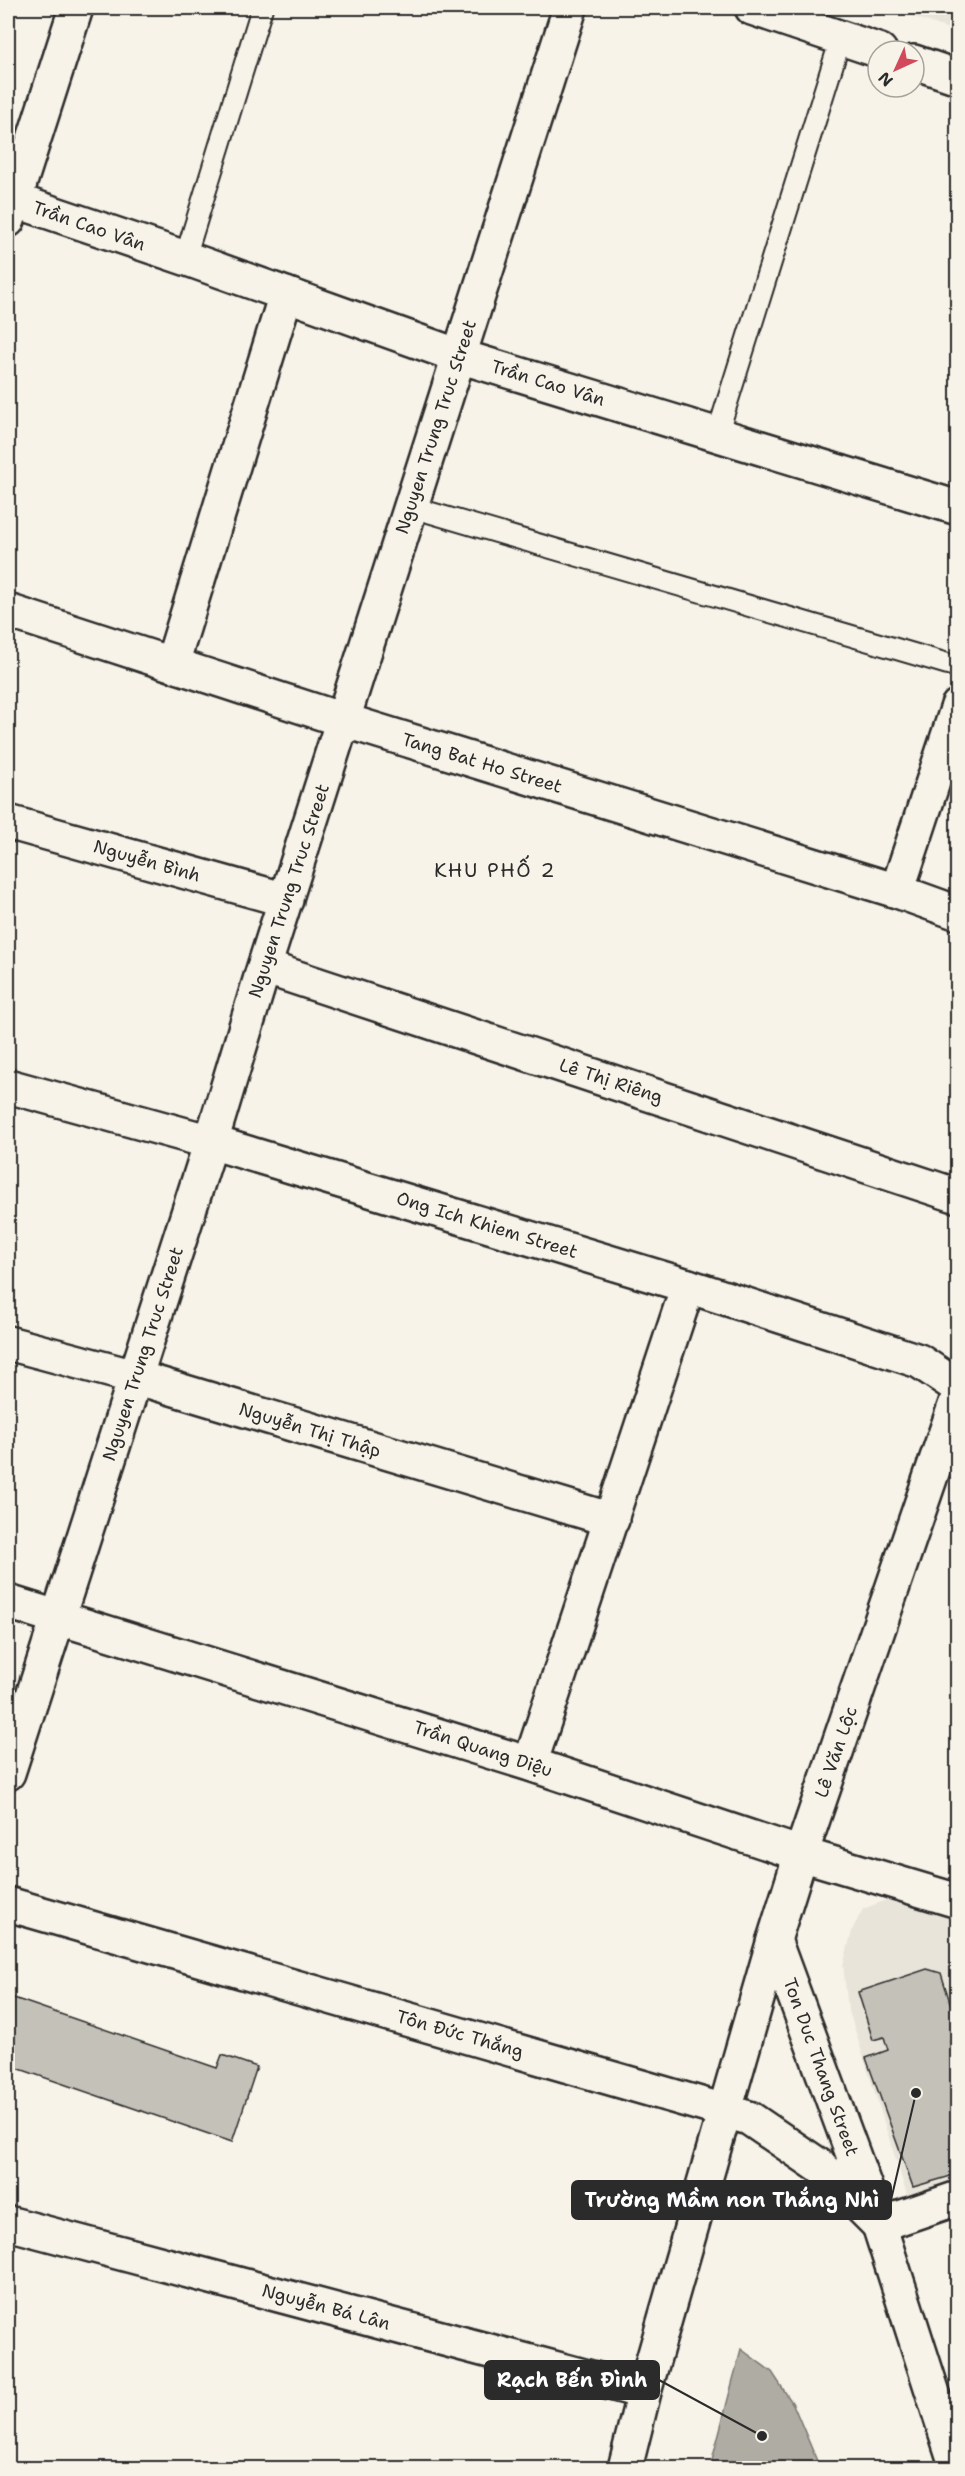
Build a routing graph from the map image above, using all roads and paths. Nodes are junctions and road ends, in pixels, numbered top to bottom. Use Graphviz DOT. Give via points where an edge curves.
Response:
graph roads {
  1 [pos="76,8"];
  2 [pos="262,8"];
  3 [pos="570,8"];
  4 [pos="752,8"];
  5 [pos="841,38"];
  6 [pos="866,46"];
  7 [pos="926,66"];
  8 [pos="957,77"];
  9 [pos="10,207"];
  10 [pos="185,258"];
  11 [pos="286,294"];
  12 [pos="459,356"];
  13 [pos="717,435"];
  14 [pos="411,507"];
  15 [pos="957,508"];
  16 [pos="8,611"];
  17 [pos="172,664"];
  18 [pos="957,667"];
  19 [pos="957,706"];
  20 [pos="343,720"];
  21 [pos="8,822"];
  22 [pos="897,891"];
  23 [pos="286,900"];
  24 [pos="957,913"];
  25 [pos="264,967"];
  26 [pos="8,1086"];
  27 [pos="211,1142"];
  28 [pos="957,1196"];
  29 [pos="688,1286"];
  30 [pos="8,1343"];
  31 [pos="135,1377"];
  32 [pos="957,1387"];
  33 [pos="957,1397"];
  34 [pos="612,1520"];
  35 [pos="8,1602"];
  36 [pos="57,1616"];
  37 [pos="530,1764"];
  38 [pos="8,1773"];
  39 [pos="801,1854"];
  40 [pos="957,1901"];
  41 [pos="8,1904"];
  42 [pos="774,1940"];
  43 [pos="725,2110"];
  44 [pos="957,2198"];
  45 [pos="8,2223"];
  46 [pos="879,2225"];
  47 [pos="644,2392"];
  48 [pos="625,2469"];
  49 [pos="957,2469"];
  1 -- 9 [label="street"];
  2 -- 10 [label="lane"];
  3 -- 12 [label="street, Nguyen Trung Truc Street"];
  4 -- 5 [label="street"];
  5 -- 6 [label="street"];
  5 -- 13 [label="lane"];
  7 -- 8 [label="street"];
  9 -- 10 [label="street, Trần Cao Vân"];
  10 -- 11 [label="street, Trần Cao Vân"];
  11 -- 12 [label="street, Trần Cao Vân"];
  11 -- 17 [label="street"];
  12 -- 13 [label="street, Trần Cao Vân"];
  12 -- 14 [label="street, Nguyen Trung Truc Street"];
  13 -- 15 [label="street, Trần Cao Vân"];
  14 -- 18 [label="lane"];
  14 -- 20 [label="street, Nguyen Trung Truc Street"];
  16 -- 17 [label="street, Tang Bat Ho Street"];
  17 -- 20 [label="street, Tang Bat Ho Street"];
  19 -- 22 [label="street"];
  20 -- 22 [label="street, Tang Bat Ho Street"];
  20 -- 23 [label="street, Nguyen Trung Truc Street"];
  21 -- 23 [label="street, Nguyễn Bình"];
  22 -- 24 [label="street, Tang Bat Ho Street"];
  23 -- 25 [label="street, Nguyen Trung Truc Street"];
  25 -- 27 [label="street, Nguyen Trung Truc Street"];
  25 -- 28 [label="street, Lê Thị Riêng"];
  26 -- 27 [label="street, Ong Ich Khiem Street"];
  27 -- 29 [label="street, Ong Ich Khiem Street"];
  27 -- 31 [label="street, Nguyen Trung Truc Street"];
  29 -- 32 [label="street, Ong Ich Khiem Street" via="920,1361"];
  29 -- 34 [label="street"];
  30 -- 31 [label="street, Nguyễn Thị Thập"];
  31 -- 34 [label="street, Nguyễn Thị Thập"];
  31 -- 36 [label="street, Nguyen Trung Truc Street"];
  33 -- 39 [label="street, Lê Văn Lộc"];
  34 -- 37 [label="street"];
  35 -- 36 [label="street, Trần Quang Diệu"];
  36 -- 37 [label="street, Trần Quang Diệu"];
  36 -- 38 [label="street, Nguyen Trung Truc Street"];
  37 -- 39 [label="street, Trần Quang Diệu"];
  39 -- 40 [label="street, Trần Quang Diệu"];
  39 -- 42 [label="street, Lê Văn Lộc"];
  41 -- 43 [label="street, Tôn Đức Thắng"];
  42 -- 43 [label="street, Lê Văn Lộc"];
  42 -- 46 [label="street, Ton Duc Thang Street"];
  43 -- 46 [label="street, Tôn Đức Thắng" via="749,2118 821,2167"];
  43 -- 47 [label="street, Lê Văn Lộc"];
  44 -- 46 [label="street"];
  45 -- 47 [label="street, Nguyễn Bá Lân"];
  46 -- 49 [label="street, Ton Duc Thang Street"];
  47 -- 48 [label="street, Lê Văn Lộc"];
}
